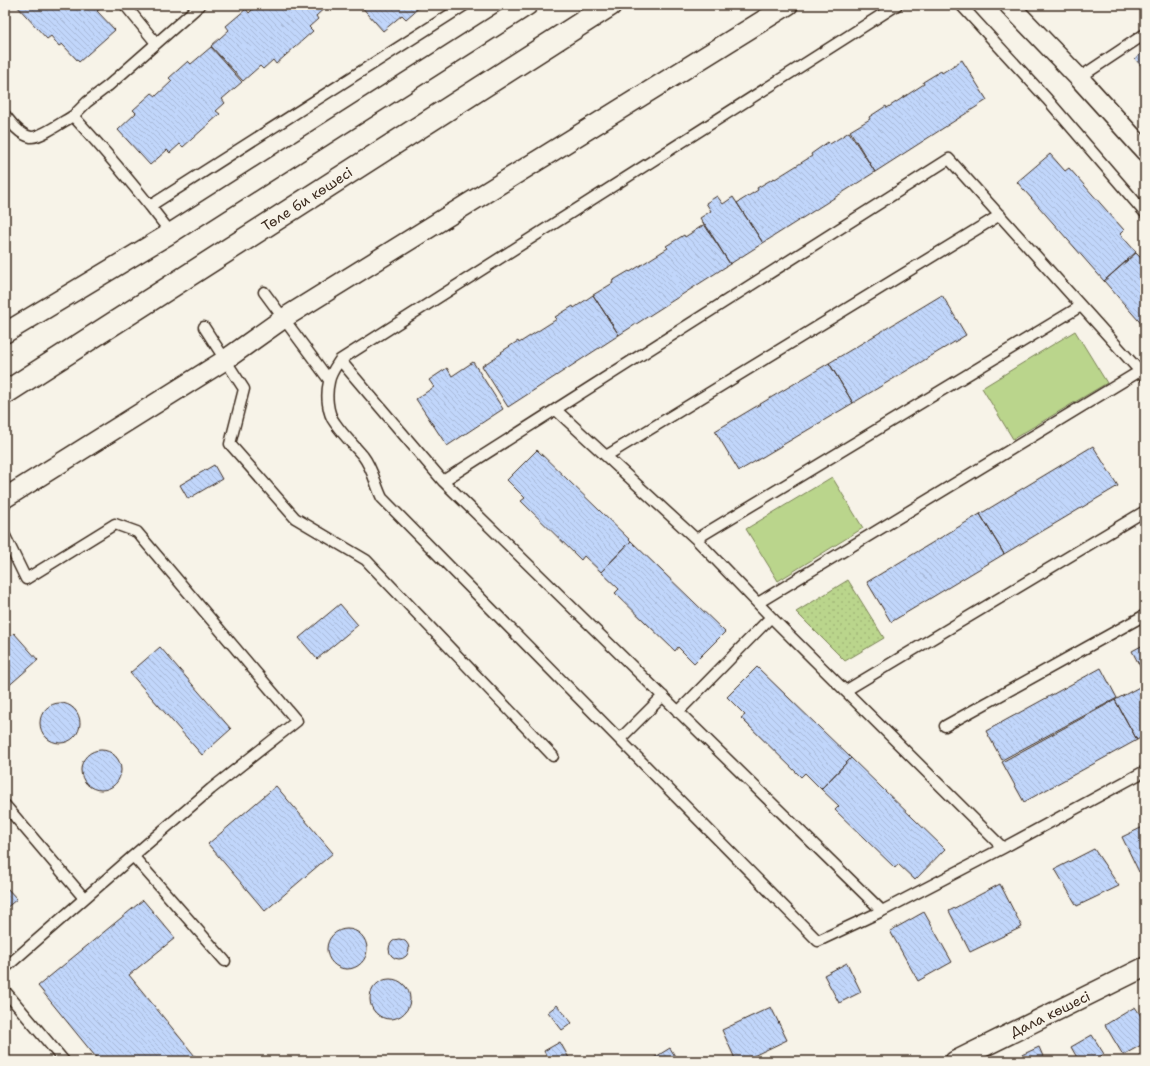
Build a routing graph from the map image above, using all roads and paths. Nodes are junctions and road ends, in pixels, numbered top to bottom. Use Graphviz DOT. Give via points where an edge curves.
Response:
graph roads {
  1 [pos="125,5"];
  2 [pos="200,5"];
  3 [pos="466,5"];
  4 [pos="528,5"];
  5 [pos="610,5"];
  6 [pos="788,5"];
  7 [pos="897,5"];
  8 [pos="961,5"];
  9 [pos="1008,5"];
  10 [pos="1145,34"];
  11 [pos="156,43"];
  12 [pos="1079,78"];
  13 [pos="5,115"];
  14 [pos="73,116"];
  15 [pos="1145,151"];
  16 [pos="150,206"];
  17 [pos="1145,213"];
  18 [pos="1000,215"];
  19 [pos="171,233"];
  20 [pos="264,292"];
  21 [pos="1081,306"];
  22 [pos="284,318"];
  23 [pos="204,327"];
  24 [pos="5,333"];
  25 [pos="225,360"];
  26 [pos="340,360"];
  27 [pos="1142,374"];
  28 [pos="329,380"];
  29 [pos="5,392"];
  30 [pos="556,410"];
  31 [pos="606,456"];
  32 [pos="443,481"];
  33 [pos="5,498"];
  34 [pos="1145,511"];
  35 [pos="5,536"];
  36 [pos="696,540"];
  37 [pos="758,603"];
  38 [pos="1145,614"];
  39 [pos="771,617"];
  40 [pos="845,691"];
  41 [pos="662,696"];
  42 [pos="678,712"];
  43 [pos="945,726"];
  44 [pos="620,739"];
  45 [pos="553,756"];
  46 [pos="1145,771"];
  47 [pos="5,805"];
  48 [pos="1003,848"];
  49 [pos="133,856"];
  50 [pos="84,898"];
  51 [pos="882,911"];
  52 [pos="225,961"];
  53 [pos="1145,967"];
  54 [pos="5,968"];
  55 [pos="5,991"];
  56 [pos="64,1061"];
  57 [pos="956,1061"];
  1 -- 11 [label="lane"];
  2 -- 11 [label="lane"];
  3 -- 16 [label="lane"];
  4 -- 19 [label="street"];
  5 -- 29 [label="main road, Төле би көшесі"];
  6 -- 22 [label="street"];
  7 -- 26 [label="lane"];
  8 -- 17 [label="lane" via="1047,99"];
  9 -- 12 [label="street"];
  10 -- 12 [label="lane"];
  11 -- 14 [label="lane"];
  12 -- 15 [label="street"];
  13 -- 14 [label="lane" via="14,126 32,137"];
  14 -- 16 [label="lane"];
  16 -- 19 [label="lane"];
  18 -- 21 [label="lane"];
  18 -- 30 [label="lane" via="949,159"];
  18 -- 31 [label="lane"];
  19 -- 24 [label="street"];
  20 -- 22 [label="lane"];
  21 -- 27 [label="lane"];
  21 -- 36 [label="lane"];
  22 -- 25 [label="street"];
  22 -- 28 [label="lane"];
  23 -- 25 [label="lane"];
  25 -- 33 [label="street"];
  25 -- 45 [label="lane" via="244,389 230,444 295,518 366,560"];
  26 -- 28 [label="lane"];
  26 -- 32 [label="lane"];
  27 -- 37 [label="lane"];
  28 -- 44 [label="lane" via="327,398 333,422 364,457 373,472 382,498"];
  30 -- 31 [label="lane"];
  30 -- 32 [label="lane"];
  31 -- 36 [label="lane"];
  32 -- 41 [label="lane"];
  34 -- 40 [label="lane"];
  35 -- 49 [label="lane" via="26,579 115,524 137,532 297,721 211,789"];
  36 -- 37 [label="lane"];
  37 -- 39 [label="lane"];
  38 -- 43 [label="lane"];
  39 -- 40 [label="lane"];
  39 -- 42 [label="lane"];
  40 -- 48 [label="lane"];
  41 -- 42 [label="lane"];
  41 -- 44 [label="lane"];
  42 -- 51 [label="lane"];
  44 -- 51 [label="lane" via="818,941"];
  46 -- 48 [label="lane"];
  47 -- 50 [label="lane"];
  48 -- 51 [label="lane"];
  49 -- 50 [label="lane"];
  49 -- 52 [label="lane"];
  50 -- 54 [label="lane"];
  53 -- 57 [label="street, Дала көшесі"];
  55 -- 56 [label="lane"];
}
